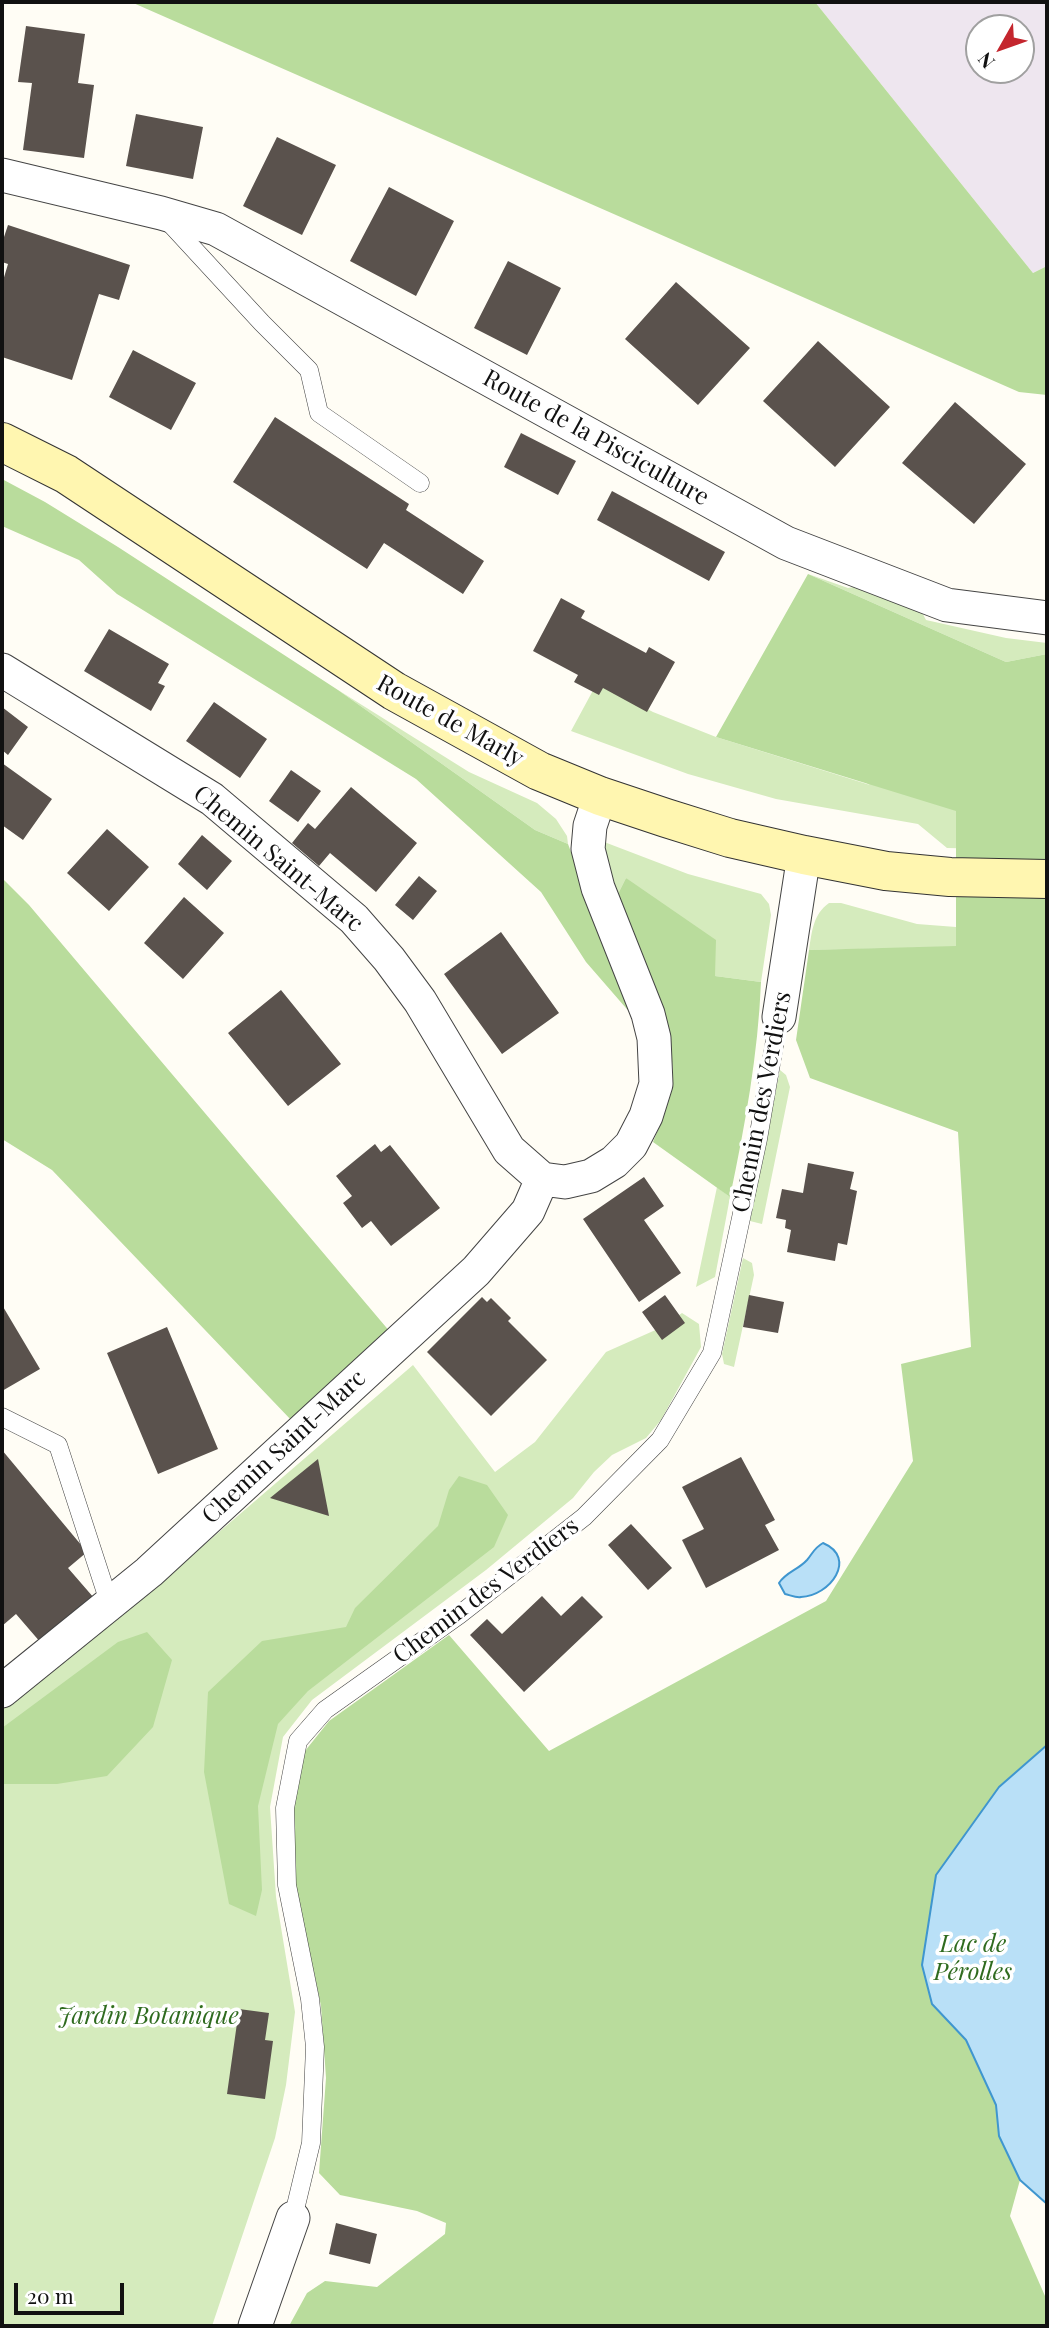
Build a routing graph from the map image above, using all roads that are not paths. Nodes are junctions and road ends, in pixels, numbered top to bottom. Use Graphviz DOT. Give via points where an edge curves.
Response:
graph roads {
  1 [pos="2,175"];
  2 [pos="161,213"];
  3 [pos="2,442"];
  4 [pos="420,483"];
  5 [pos="1047,618"];
  6 [pos="2,670"];
  7 [pos="600,796"];
  8 [pos="804,855"];
  9 [pos="1047,879"];
  10 [pos="779,1017"];
  11 [pos="542,1179"];
  12 [pos="2,1417"];
  13 [pos="110,1605"];
  14 [pos="2,1691"];
  15 [pos="293,2218"];
  16 [pos="255,2326"];
  1 -- 2 [label="street, Route de la Pisciculture"];
  2 -- 4 [label="lane" via="309,370 319,413"];
  2 -- 5 [label="street, Route de la Pisciculture" via="216,229 786,542 947,605"];
  3 -- 7 [label="main road, Route de Marly" via="66,474 394,691 539,771"];
  6 -- 11 [label="street, Chemin Saint-Marc" via="212,799 354,919 420,1001 509,1150"];
  7 -- 8 [label="main road, Route de Marly" via="730,838"];
  7 -- 11 [label="street" via="587,849 648,1014 656,1084 631,1145 614,1162 591,1176 565,1182"];
  8 -- 9 [label="main road, Route de Marly" via="886,871"];
  8 -- 10 [label="street, Chemin des Verdiers"];
  10 -- 15 [label="lane, Chemin des Verdiers" via="712,1353 660,1440 584,1517 459,1615 325,1710 298,1741 285,1808 288,1885 315,2046 311,2143"];
  11 -- 13 [label="street, Chemin Saint-Marc" via="528,1211 476,1271"];
  12 -- 13 [label="lane" via="58,1445"];
  13 -- 14 [label="street, Chemin Saint-Marc"];
  15 -- 16 [label="street, Chemin des Verdiers"];
}
